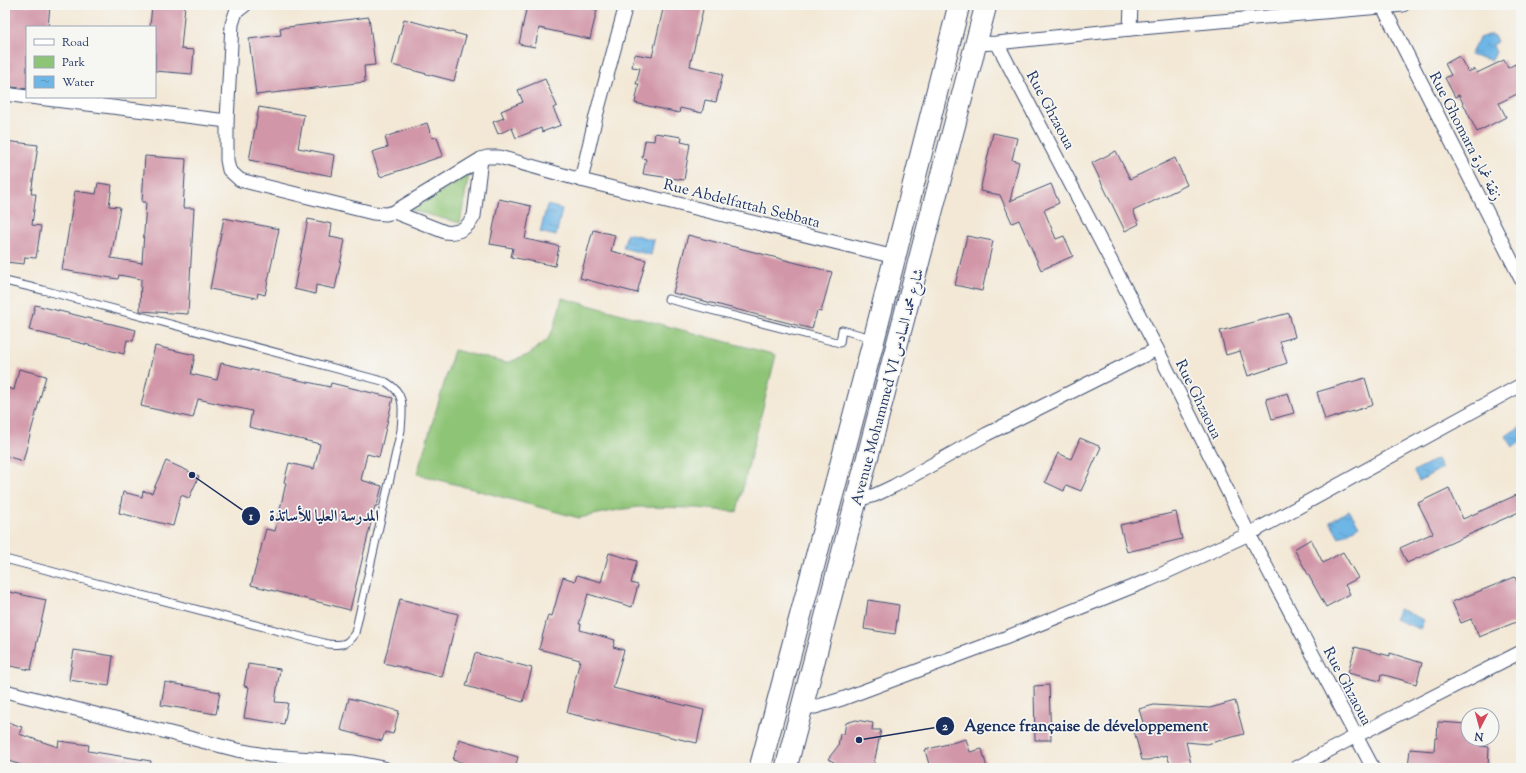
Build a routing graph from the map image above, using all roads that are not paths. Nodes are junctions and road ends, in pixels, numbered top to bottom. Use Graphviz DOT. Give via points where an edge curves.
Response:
graph roads {
  1 [pos="245,5"];
  2 [pos="626,5"];
  3 [pos="959,5"];
  4 [pos="986,5"];
  5 [pos="1131,5"];
  6 [pos="1403,5"];
  7 [pos="1382,7"];
  8 [pos="1130,29"];
  9 [pos="997,43"];
  10 [pos="976,44"];
  11 [pos="5,94"];
  12 [pos="26,97"];
  13 [pos="38,98"];
  14 [pos="228,122"];
  15 [pos="481,159"];
  16 [pos="581,180"];
  17 [pos="394,212"];
  18 [pos="895,257"];
  19 [pos="1521,279"];
  20 [pos="5,281"];
  21 [pos="668,299"];
  22 [pos="874,339"];
  23 [pos="1157,349"];
  24 [pos="1521,385"];
  25 [pos="857,500"];
  26 [pos="1249,534"];
  27 [pos="5,559"];
  28 [pos="1521,652"];
  29 [pos="5,692"];
  30 [pos="803,707"];
  31 [pos="1356,736"];
  32 [pos="384,768"];
  33 [pos="760,768"];
  34 [pos="786,768"];
  35 [pos="1296,768"];
  36 [pos="1373,768"];
  1 -- 14 [label="street, Rue Abdelfattah Sebbata" via="236,12 232,24"];
  2 -- 16 [label="street"];
  3 -- 18 [label="main road, Avenue Mohammed VI شارع محمد السادس"];
  4 -- 10 [label="main road, Avenue Mohammed VI شارع محمد السادس"];
  5 -- 8 [label="street"];
  6 -- 7 [label="street"];
  7 -- 8 [label="street"];
  7 -- 19 [label="street, Rue Ghomara زنقة غمارة"];
  8 -- 9 [label="street"];
  9 -- 10 [label="street"];
  9 -- 23 [label="street, Rue Ghzaoua"];
  10 -- 25 [label="main road, Avenue Mohammed VI شارع محمد السادس"];
  11 -- 12 [label="street"];
  13 -- 14 [label="street"];
  14 -- 17 [label="street, Rue Abdelfattah Sebbata" via="229,170 240,180 373,213"];
  15 -- 16 [label="street, Rue Abdelfattah Sebbata" via="499,157"];
  15 -- 17 [label="street, Rue Abdelfattah Sebbata"];
  15 -- 17 [label="street" via="474,216 462,230 445,232"];
  16 -- 18 [label="street, Rue Abdelfattah Sebbata"];
  18 -- 22 [label="main road, Avenue Mohammed VI شارع محمد السادس"];
  20 -- 27 [label="lane" via="386,382 400,395 403,409 401,430 356,633 349,642 342,645 328,644"];
  21 -- 22 [label="lane" via="840,343 842,330"];
  22 -- 33 [label="main road, Avenue Mohammed VI شارع محمد السادس"];
  23 -- 25 [label="street" via="987,434 894,486 876,495"];
  23 -- 26 [label="street, Rue Ghzaoua"];
  24 -- 26 [label="street"];
  25 -- 30 [label="main road, Avenue Mohammed VI شارع محمد السادس"];
  26 -- 30 [label="street" via="1149,580 1005,638 842,699 815,707"];
  26 -- 31 [label="street, Rue Ghzaoua"];
  28 -- 31 [label="street"];
  29 -- 32 [label="street" via="237,750 270,756 354,762"];
  30 -- 34 [label="main road, Avenue Mohammed VI شارع محمد السادس"];
  31 -- 35 [label="street"];
  31 -- 36 [label="street, Rue Ghzaoua"];
}
